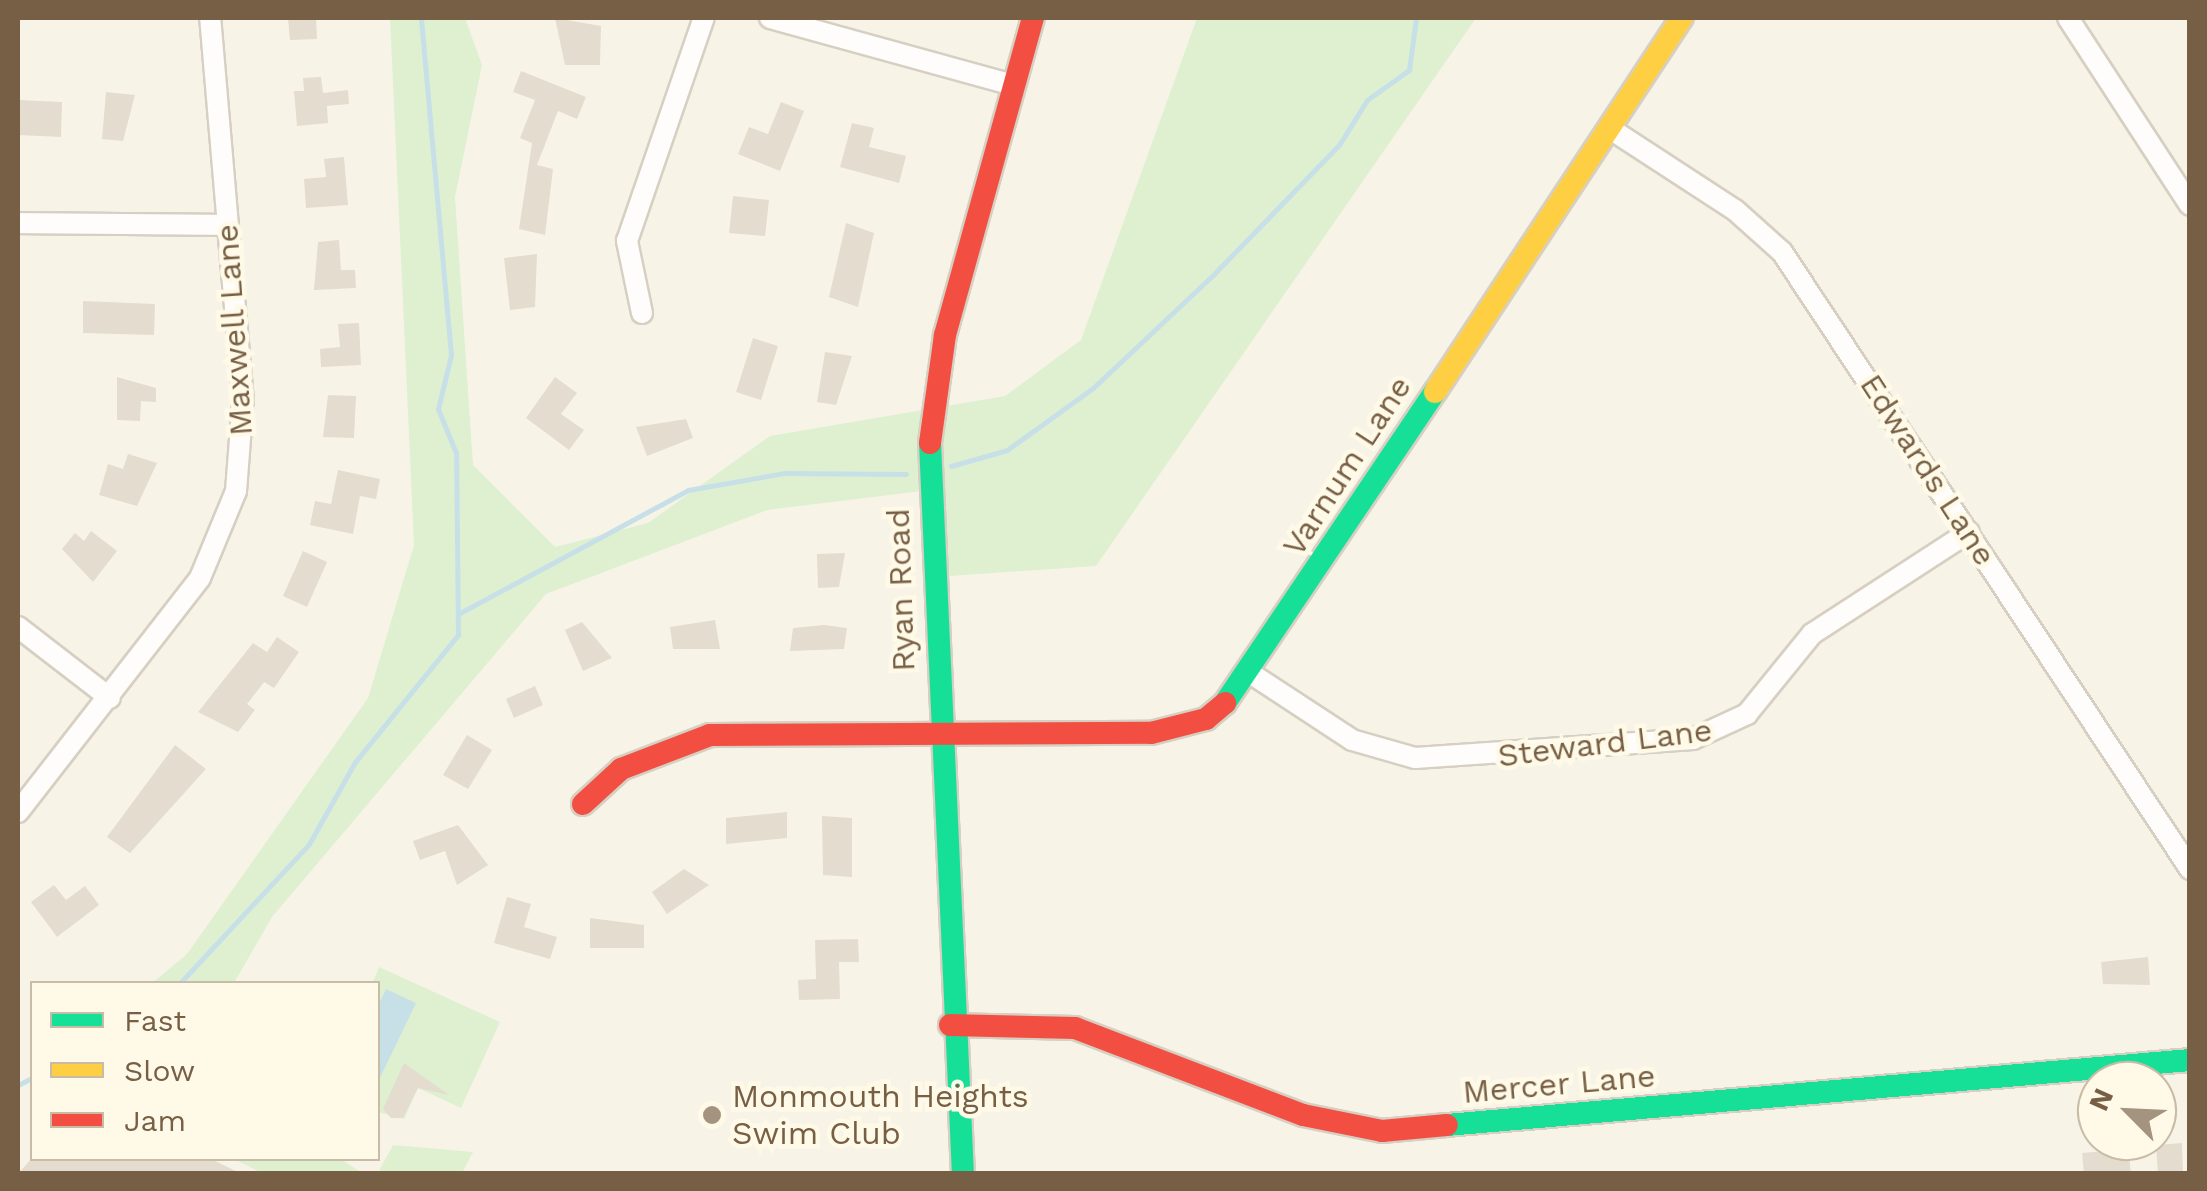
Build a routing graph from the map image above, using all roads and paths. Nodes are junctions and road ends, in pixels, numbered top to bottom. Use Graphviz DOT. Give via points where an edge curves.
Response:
graph roads {
  1 [pos="210,18"];
  2 [pos="704,18"];
  3 [pos="770,18"];
  4 [pos="1033,18"];
  5 [pos="1682,18"];
  6 [pos="2068,18"];
  7 [pos="1014,84"];
  8 [pos="1609,128"];
  9 [pos="2190,205"];
  10 [pos="18,223"];
  11 [pos="227,225"];
  12 [pos="642,313"];
  13 [pos="1969,532"];
  14 [pos="18,628"];
  15 [pos="1250,674"];
  16 [pos="110,698"];
  17 [pos="940,740"];
  18 [pos="583,804"];
  19 [pos="18,812"];
  20 [pos="2190,869"];
  21 [pos="950,1026"];
  22 [pos="2190,1060"];
  23 [pos="963,1174"];
  1 -- 11 [label="street, Maxwell Lane"];
  2 -- 12 [label="street" via="627,241"];
  3 -- 7 [label="street"];
  4 -- 7 [label="street, Ryan Road"];
  5 -- 8 [label="street, Varnum Lane"];
  6 -- 9 [label="street"];
  7 -- 17 [label="street, Ryan Road" via="934,394"];
  8 -- 13 [label="street, Edwards Lane" via="1735,210 1782,252"];
  8 -- 15 [label="street, Varnum Lane"];
  10 -- 11 [label="street"];
  11 -- 16 [label="street, Maxwell Lane" via="244,422 236,491 200,578"];
  13 -- 15 [label="street, Steward Lane" via="1812,634 1748,714 1694,739 1416,758 1352,740"];
  13 -- 20 [label="street, Edwards Lane"];
  14 -- 16 [label="street"];
  15 -- 17 [label="street, Varnum Lane" via="1215,712 1173,731"];
  16 -- 19 [label="street, Maxwell Lane"];
  17 -- 18 [label="street, Varnum Lane" via="710,735 621,769"];
  17 -- 21 [label="street, Ryan Road"];
  21 -- 22 [label="street, Mercer Lane" via="1075,1028 1303,1115 1382,1131"];
  21 -- 23 [label="street, Ryan Road"];
}
